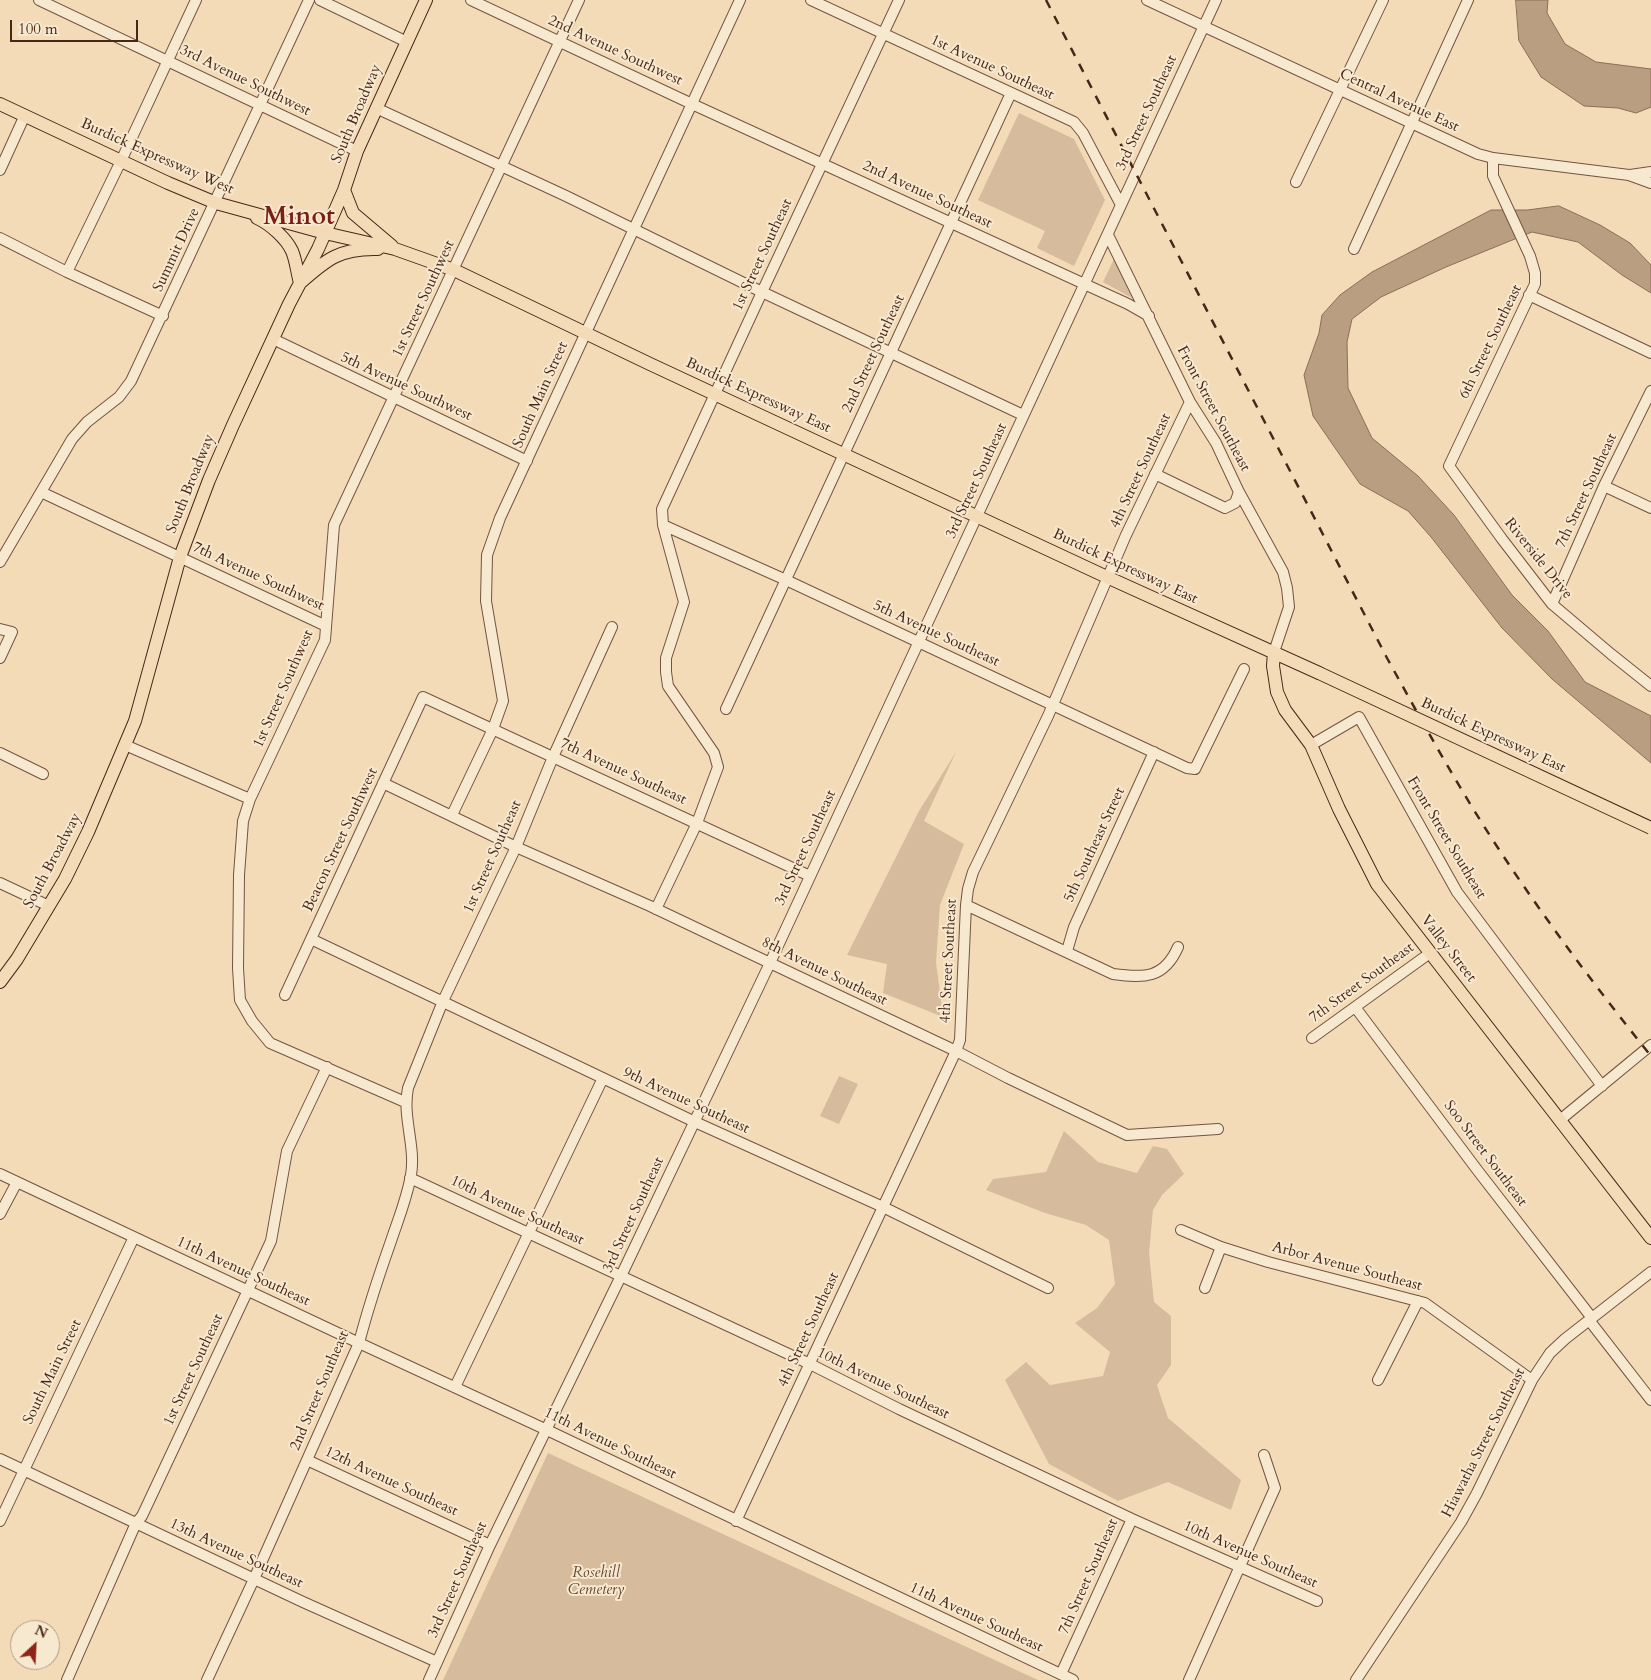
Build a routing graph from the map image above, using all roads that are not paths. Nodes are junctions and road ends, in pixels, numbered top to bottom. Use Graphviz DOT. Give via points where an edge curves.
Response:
graph roads {
  1 [pos="39,0"];
  2 [pos="196,0"];
  3 [pos="309,0"];
  4 [pos="320,0"];
  5 [pos="426,0"];
  6 [pos="471,0"];
  7 [pos="579,0"];
  8 [pos="740,0"];
  9 [pos="811,0"];
  10 [pos="899,0"];
  11 [pos="1147,0"];
  12 [pos="1216,0"];
  13 [pos="1383,0"];
  14 [pos="1468,0"];
  15 [pos="1204,26"];
  16 [pos="884,34"];
  17 [pos="559,41"];
  18 [pos="406,42"];
  19 [pos="168,61"];
  20 [pos="1340,90"];
  21 [pos="1011,93"];
  22 [pos="0,104"];
  23 [pos="692,104"];
  24 [pos="260,106"];
  25 [pos="376,108"];
  26 [pos="25,115"];
  27 [pos="1412,124"];
  28 [pos="357,151"];
  29 [pos="1493,158"];
  30 [pos="121,161"];
  31 [pos="823,164"];
  32 [pos="502,166"];
  33 [pos="0,170"];
  34 [pos="1651,172"];
  35 [pos="1629,175"];
  36 [pos="1296,182"];
  37 [pos="1651,183"];
  38 [pos="344,190"];
  39 [pos="216,203"];
  40 [pos="1121,205"];
  41 [pos="247,212"];
  42 [pos="950,223"];
  43 [pos="634,229"];
  44 [pos="325,233"];
  45 [pos="1108,235"];
  46 [pos="0,238"];
  47 [pos="395,249"];
  48 [pos="1354,249"];
  49 [pos="454,270"];
  50 [pos="67,272"];
  51 [pos="300,282"];
  52 [pos="1085,284"];
  53 [pos="762,292"];
  54 [pos="1529,295"];
  55 [pos="163,316"];
  56 [pos="1149,316"];
  57 [pos="586,333"];
  58 [pos="273,340"];
  59 [pos="892,353"];
  60 [pos="1651,353"];
  61 [pos="1651,391"];
  62 [pos="716,394"];
  63 [pos="394,398"];
  64 [pos="1190,402"];
  65 [pos="1023,415"];
  66 [pos="843,453"];
  67 [pos="1454,453"];
  68 [pos="527,461"];
  69 [pos="1155,474"];
  70 [pos="1604,486"];
  71 [pos="41,492"];
  72 [pos="1239,492"];
  73 [pos="1651,508"];
  74 [pos="977,516"];
  75 [pos="663,525"];
  76 [pos="180,557"];
  77 [pos="0,562"];
  78 [pos="1108,578"];
  79 [pos="786,580"];
  80 [pos="1552,604"];
  81 [pos="326,626"];
  82 [pos="612,627"];
  83 [pos="0,629"];
  84 [pos="918,642"];
  85 [pos="1274,652"];
  86 [pos="2,654"];
  87 [pos="1244,669"];
  88 [pos="1651,686"];
  89 [pos="423,697"];
  90 [pos="1053,705"];
  91 [pos="726,709"];
  92 [pos="493,729"];
  93 [pos="125,745"];
  94 [pos="1311,745"];
  95 [pos="1154,752"];
  96 [pos="0,753"];
  97 [pos="553,757"];
  98 [pos="43,774"];
  99 [pos="383,783"];
  100 [pos="250,799"];
  101 [pos="452,815"];
  102 [pos="697,823"];
  103 [pos="1651,828"];
  104 [pos="516,847"];
  105 [pos="810,876"];
  106 [pos="0,883"];
  107 [pos="966,905"];
  108 [pos="49,906"];
  109 [pos="656,909"];
  110 [pos="311,939"];
  111 [pos="1178,947"];
  112 [pos="1068,951"];
  113 [pos="1430,953"];
  114 [pos="770,963"];
  115 [pos="0,982"];
  116 [pos="285,995"];
  117 [pos="443,1001"];
  118 [pos="1356,1008"];
  119 [pos="1312,1038"];
  120 [pos="1651,1045"];
  121 [pos="956,1051"];
  122 [pos="327,1067"];
  123 [pos="603,1078"];
  124 [pos="1602,1086"];
  125 [pos="405,1102"];
  126 [pos="1560,1120"];
  127 [pos="695,1122"];
  128 [pos="1218,1129"];
  129 [pos="0,1174"];
  130 [pos="410,1178"];
  131 [pos="16,1182"];
  132 [pos="883,1207"];
  133 [pos="0,1214"];
  134 [pos="1182,1230"];
  135 [pos="530,1234"];
  136 [pos="134,1237"];
  137 [pos="1651,1238"];
  138 [pos="1221,1247"];
  139 [pos="1651,1272"];
  140 [pos="621,1276"];
  141 [pos="1048,1288"];
  142 [pos="1205,1288"];
  143 [pos="248,1291"];
  144 [pos="1418,1301"];
  145 [pos="1590,1319"];
  146 [pos="358,1343"];
  147 [pos="810,1364"];
  148 [pos="1378,1380"];
  149 [pos="1532,1380"];
  150 [pos="455,1387"];
  151 [pos="1651,1400"];
  152 [pos="547,1430"];
  153 [pos="1264,1455"];
  154 [pos="0,1459"];
  155 [pos="307,1460"];
  156 [pos="24,1470"];
  157 [pos="1132,1518"];
  158 [pos="0,1521"];
  159 [pos="736,1521"];
  160 [pos="136,1523"];
  161 [pos="490,1544"];
  162 [pos="1240,1567"];
  163 [pos="254,1579"];
  164 [pos="1317,1601"];
  165 [pos="437,1662"];
  166 [pos="1061,1674"];
  167 [pos="67,1680"];
  168 [pos="207,1680"];
  169 [pos="430,1680"];
  170 [pos="1073,1680"];
  171 [pos="1189,1680"];
  172 [pos="1356,1680"];
  1 -- 19 [label="street, 3rd Avenue Southwest"];
  2 -- 19 [label="street"];
  3 -- 24 [label="street, Summit Drive"];
  4 -- 18 [label="street"];
  5 -- 18 [label="main road, South Broadway"];
  6 -- 17 [label="street, 2nd Avenue Southwest"];
  7 -- 17 [label="street, 1st Street Southwest"];
  8 -- 23 [label="street, South Main Street"];
  9 -- 16 [label="street, 1st Avenue Southeast"];
  10 -- 16 [label="street, 1st Street Southeast"];
  11 -- 15 [label="street, Central Avenue East"];
  12 -- 15 [label="street, 3rd Street Southeast"];
  13 -- 20 [label="street"];
  14 -- 27 [label="street"];
  15 -- 20 [label="street, Central Avenue East"];
  15 -- 40 [label="street, 3rd Street Southeast"];
  16 -- 21 [label="street, 1st Avenue Southeast"];
  16 -- 31 [label="street, 1st Street Southeast"];
  17 -- 23 [label="street, 2nd Avenue Southwest"];
  17 -- 32 [label="street, 1st Street Southwest"];
  18 -- 25 [label="main road, South Broadway"];
  19 -- 24 [label="street, 3rd Avenue Southwest"];
  19 -- 30 [label="street"];
  20 -- 27 [label="street, Central Avenue East"];
  20 -- 36 [label="street"];
  21 -- 40 [label="street, 1st Avenue Southeast" via="1074,122"];
  21 -- 42 [label="street, 2nd Street Southeast"];
  22 -- 26 [label="main road, Burdick Expressway West"];
  23 -- 31 [label="street, 2nd Avenue Southeast"];
  23 -- 43 [label="street, South Main Street"];
  24 -- 28 [label="street, 3rd Avenue Southwest"];
  24 -- 39 [label="street, Summit Drive"];
  25 -- 28 [label="main road, South Broadway"];
  25 -- 32 [label="street"];
  26 -- 30 [label="main road, Burdick Expressway West"];
  26 -- 33 [label="street"];
  27 -- 29 [label="street, Central Avenue East"];
  27 -- 48 [label="street"];
  28 -- 38 [label="main road, South Broadway"];
  29 -- 35 [label="street, Central Avenue East"];
  29 -- 54 [label="street, 6th Street Southeast" via="1493,176 1535,273 1535,284"];
  30 -- 39 [label="main road, Burdick Expressway West"];
  30 -- 50 [label="street"];
  31 -- 42 [label="street, 2nd Avenue Southeast"];
  31 -- 53 [label="street, 1st Street Southeast"];
  32 -- 43 [label="street"];
  32 -- 49 [label="street, 1st Street Southwest"];
  34 -- 35 [label="street"];
  35 -- 37 [label="street, Central Avenue East"];
  38 -- 44 [label="main road, South Broadway"];
  38 -- 47 [label="main road" via="353,213"];
  39 -- 41 [label="main road, Burdick Expressway West"];
  39 -- 55 [label="street, Summit Drive"];
  40 -- 45 [label="street, 3rd Street Southeast"];
  41 -- 44 [label="main road, Burdick Expressway West"];
  41 -- 51 [label="main road" via="262,220 288,244"];
  42 -- 52 [label="street, 2nd Avenue Southeast"];
  42 -- 59 [label="street, 2nd Street Southeast"];
  43 -- 53 [label="street"];
  43 -- 57 [label="street, South Main Street"];
  44 -- 47 [label="main road, Burdick Expressway West"];
  44 -- 51 [label="main road, South Broadway"];
  45 -- 52 [label="street, 3rd Street Southeast"];
  45 -- 56 [label="street, Front Street Southeast"];
  46 -- 50 [label="street"];
  47 -- 49 [label="main road, Burdick Expressway West"];
  47 -- 51 [label="main road" via="340,253"];
  49 -- 57 [label="main road, Burdick Expressway West"];
  49 -- 63 [label="street, 1st Street Southwest"];
  50 -- 55 [label="street"];
  51 -- 58 [label="main road, South Broadway"];
  52 -- 56 [label="street, 2nd Avenue Southeast"];
  52 -- 65 [label="street, 3rd Street Southeast"];
  53 -- 59 [label="street"];
  53 -- 62 [label="street, 1st Street Southeast"];
  54 -- 60 [label="street"];
  54 -- 67 [label="street, 6th Street Southeast"];
  55 -- 71 [label="street, Summit Drive" via="126,389 72,439"];
  56 -- 64 [label="street, Front Street Southeast"];
  57 -- 62 [label="main road, Burdick Expressway East"];
  57 -- 68 [label="street, South Main Street"];
  58 -- 63 [label="street, 5th Avenue Southwest"];
  58 -- 76 [label="main road, South Broadway" via="232,425"];
  59 -- 65 [label="street"];
  59 -- 66 [label="street, 2nd Street Southeast"];
  61 -- 70 [label="street, 7th Street Southeast"];
  62 -- 66 [label="main road, Burdick Expressway East"];
  62 -- 75 [label="street, 1st Street Southeast" via="662,509"];
  63 -- 68 [label="street, 5th Avenue Southwest"];
  63 -- 81 [label="street, 1st Street Southwest" via="334,525"];
  64 -- 69 [label="street, 4th Street Southeast"];
  64 -- 72 [label="street, Front Street Southeast" via="1216,444"];
  65 -- 74 [label="street, 3rd Street Southeast"];
  66 -- 74 [label="main road, Burdick Expressway East"];
  66 -- 79 [label="street, 2nd Street Southeast"];
  67 -- 80 [label="street, Riverside Drive" via="1449,466"];
  68 -- 92 [label="street, South Main Street" via="500,518 487,555 486,601 503,701"];
  69 -- 72 [label="street" via="1225,508 1235,503"];
  69 -- 78 [label="street, 4th Street Southeast"];
  70 -- 73 [label="street"];
  70 -- 80 [label="street, 7th Street Southeast"];
  71 -- 76 [label="street, 7th Avenue Southwest"];
  71 -- 77 [label="street, Summit Drive"];
  72 -- 85 [label="street, Front Street Southeast" via="1283,572 1289,598 1287,615"];
  74 -- 78 [label="main road, Burdick Expressway East"];
  74 -- 84 [label="street, 3rd Street Southeast"];
  75 -- 79 [label="street, 5th Avenue Southeast"];
  75 -- 102 [label="street" via="684,602 666,658 668,686 714,753 718,767"];
  76 -- 81 [label="street, 7th Avenue Southwest"];
  76 -- 93 [label="main road, South Broadway" via="135,722"];
  78 -- 85 [label="main road, Burdick Expressway East"];
  78 -- 90 [label="street, 4th Street Southeast"];
  79 -- 84 [label="street, 5th Avenue Southeast"];
  79 -- 91 [label="street, 2nd Street Southeast"];
  80 -- 88 [label="street, Riverside Drive"];
  81 -- 100 [label="street, 1st Street Southwest" via="325,640"];
  82 -- 97 [label="street, 1st Street Southeast"];
  83 -- 86 [label="street" via="12,632"];
  84 -- 90 [label="street, 5th Avenue Southeast"];
  84 -- 105 [label="street, 3rd Street Southeast"];
  85 -- 94 [label="main road, Valley Street" via="1277,692 1285,710"];
  85 -- 103 [label="main road, Burdick Expressway East, bridge"];
  87 -- 95 [label="street, 5th Avenue Southeast" via="1195,769"];
  89 -- 92 [label="street, 7th Avenue Southeast"];
  89 -- 99 [label="street, Beacon Street Southwest"];
  90 -- 95 [label="street, 5th Avenue Southeast"];
  90 -- 107 [label="street, 4th Street Southeast" via="973,872"];
  92 -- 97 [label="street, 7th Avenue Southeast"];
  92 -- 101 [label="street, South Main Street"];
  93 -- 100 [label="street"];
  93 -- 108 [label="main road, South Broadway" via="88,832"];
  94 -- 113 [label="main road, Valley Street" via="1377,884"];
  94 -- 124 [label="street, Front Street Southeast" via="1359,717 1457,892"];
  95 -- 112 [label="street, 5th Southeast Street" via="1074,928"];
  96 -- 98 [label="street"];
  97 -- 102 [label="street, 7th Avenue Southeast"];
  97 -- 104 [label="street, 1st Street Southeast"];
  99 -- 101 [label="street, 8th Avenue Southeast"];
  99 -- 110 [label="street, Beacon Street Southwest"];
  100 -- 122 [label="street, 1st Street Southwest" via="243,821 240,875 240,1000 270,1042"];
  101 -- 104 [label="street, 8th Avenue Southeast"];
  102 -- 105 [label="street, 7th Avenue Southeast"];
  102 -- 109 [label="street"];
  104 -- 109 [label="street, 8th Avenue Southeast"];
  104 -- 117 [label="street, 1st Street Southeast"];
  105 -- 114 [label="street, 3rd Street Southeast"];
  106 -- 108 [label="street"];
  107 -- 112 [label="street"];
  107 -- 121 [label="street, 4th Street Southeast" via="960,1040"];
  108 -- 115 [label="main road, South Broadway"];
  109 -- 114 [label="street, 8th Avenue Southeast"];
  110 -- 116 [label="street, Beacon Street Southwest"];
  110 -- 117 [label="street, 9th Avenue Southeast"];
  111 -- 112 [label="street" via="1173,959 1161,971 1139,977 1113,974"];
  113 -- 118 [label="street, 7th Street Southeast"];
  113 -- 126 [label="main road, Valley Street"];
  114 -- 121 [label="street, 8th Avenue Southeast"];
  114 -- 127 [label="street, 3rd Street Southeast"];
  117 -- 123 [label="street, 9th Avenue Southeast"];
  117 -- 125 [label="street, 1st Street Southeast"];
  118 -- 119 [label="street, 7th Street Southeast"];
  118 -- 145 [label="street, Soo Street Southeast"];
  120 -- 124 [label="street"];
  121 -- 128 [label="street, 8th Avenue Southeast" via="1127,1135"];
  121 -- 132 [label="street, 4th Street Southeast"];
  122 -- 125 [label="street, 1st Street Southwest"];
  122 -- 143 [label="street, 1st Street Southeast" via="287,1152 271,1241"];
  123 -- 127 [label="street, 9th Avenue Southeast"];
  123 -- 135 [label="street"];
  124 -- 126 [label="street"];
  125 -- 130 [label="street, 2nd Street Southeast" via="413,1161"];
  126 -- 137 [label="main road, Valley Street"];
  127 -- 132 [label="street, 9th Avenue Southeast"];
  127 -- 140 [label="street, 3rd Street Southeast"];
  129 -- 131 [label="street, 11th Avenue Southeast"];
  130 -- 135 [label="street, 10th Avenue Southeast"];
  130 -- 146 [label="street, 2nd Street Southeast"];
  131 -- 133 [label="street"];
  131 -- 136 [label="street, 11th Avenue Southeast"];
  132 -- 141 [label="street, 9th Avenue Southeast"];
  132 -- 147 [label="street, 4th Street Southeast"];
  134 -- 138 [label="street, Arbor Avenue Southeast"];
  135 -- 140 [label="street, 10th Avenue Southeast"];
  135 -- 150 [label="street"];
  136 -- 143 [label="street, 11th Avenue Southeast"];
  136 -- 156 [label="street, South Main Street"];
  138 -- 142 [label="street"];
  138 -- 144 [label="street, Arbor Avenue Southeast"];
  139 -- 145 [label="street, Hiawatha Street Southeast"];
  140 -- 147 [label="street, 10th Avenue Southeast"];
  140 -- 152 [label="street, 3rd Street Southeast"];
  143 -- 146 [label="street, 11th Avenue Southeast"];
  143 -- 160 [label="street, 1st Street Southeast"];
  144 -- 148 [label="street"];
  144 -- 149 [label="street, Arbor Avenue Southeast"];
  145 -- 149 [label="street, Hiawatha Street Southeast" via="1550,1353"];
  145 -- 151 [label="street, Soo Street Southeast"];
  146 -- 150 [label="street, 11th Avenue Southeast"];
  146 -- 155 [label="street, 2nd Street Southeast"];
  147 -- 157 [label="street, 10th Avenue Southeast"];
  147 -- 159 [label="street, 4th Street Southeast"];
  149 -- 172 [label="street, Hiawatha Street Southeast" via="1461,1522"];
  150 -- 152 [label="street, 11th Avenue Southeast"];
  152 -- 159 [label="street, 11th Avenue Southeast"];
  152 -- 161 [label="street, 3rd Street Southeast"];
  153 -- 162 [label="street" via="1275,1488"];
  154 -- 156 [label="street, 13th Avenue Southeast"];
  155 -- 161 [label="street, 12th Avenue Southeast"];
  155 -- 163 [label="street, 2nd Street Southeast"];
  156 -- 158 [label="street, South Main Street"];
  156 -- 160 [label="street, 13th Avenue Southeast"];
  157 -- 162 [label="street, 10th Avenue Southeast"];
  157 -- 166 [label="street, 7th Street Southeast"];
  159 -- 166 [label="street, 11th Avenue Southeast"];
  160 -- 163 [label="street, 13th Avenue Southeast"];
  160 -- 167 [label="street, 1st Street Southeast"];
  161 -- 165 [label="street, 3rd Street Southeast"];
  162 -- 164 [label="street, 10th Avenue Southeast"];
  162 -- 171 [label="street"];
  163 -- 165 [label="street, 13th Avenue Southeast"];
  163 -- 168 [label="street, 2nd Street Southeast"];
  165 -- 169 [label="street, 3rd Street Southeast"];
  166 -- 170 [label="street, 11th Avenue Southeast"];
}
